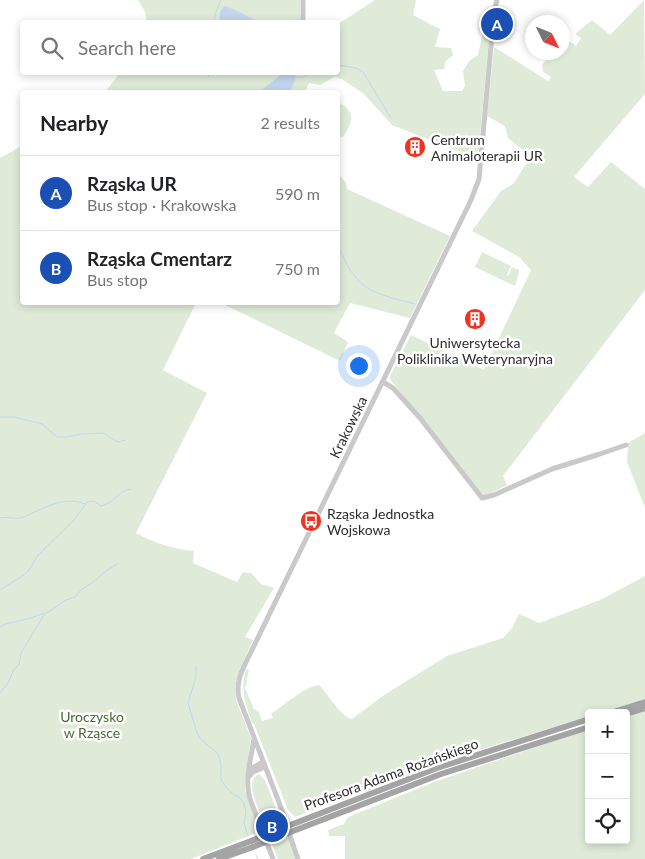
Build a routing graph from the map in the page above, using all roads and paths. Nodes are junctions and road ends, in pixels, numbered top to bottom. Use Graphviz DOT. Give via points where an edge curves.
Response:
graph roads {
  1 [pos="303,0"];
  2 [pos="497,0"];
  3 [pos="303,18"];
  4 [pos="383,382"];
  5 [pos="626,444"];
  6 [pos="645,702"];
  7 [pos="645,708"];
  8 [pos="623,709"];
  9 [pos="630,713"];
  10 [pos="585,721"];
  11 [pos="585,727"];
  12 [pos="254,739"];
  13 [pos="264,765"];
  14 [pos="249,770"];
  15 [pos="248,779"];
  16 [pos="288,829"];
  17 [pos="252,844"];
  18 [pos="203,859"];
  19 [pos="220,859"];
  20 [pos="273,859"];
  21 [pos="298,859"];
  1 -- 3 [label="street"];
  2 -- 4 [label="street, Krakowska" via="479,179 456,235"];
  4 -- 5 [label="street" via="393,388 423,421 482,498 552,469"];
  4 -- 12 [label="street, Krakowska" via="241,673 238,696"];
  6 -- 8 [label="main road"];
  7 -- 9 [label="main road"];
  10 -- 16 [label="main road, Profesora Adama Rożańskiego" via="437,768"];
  11 -- 16 [label="main road, Profesora Adama Rożańskiego"];
  12 -- 13 [label="street, Krakowska"];
  12 -- 14 [label="street"];
  13 -- 14 [label="street"];
  13 -- 15 [label="street"];
  13 -- 16 [label="street, Krakowska"];
  14 -- 15 [label="street"];
  15 -- 20 [label="street" via="249,795"];
  16 -- 17 [label="main road, Profesora Adama Rożańskiego, bridge"];
  16 -- 21 [label="street, Krakowska"];
  17 -- 18 [label="main road, Profesora Adama Rożańskiego"];
  17 -- 19 [label="main road, Profesora Adama Rożańskiego"];
}
